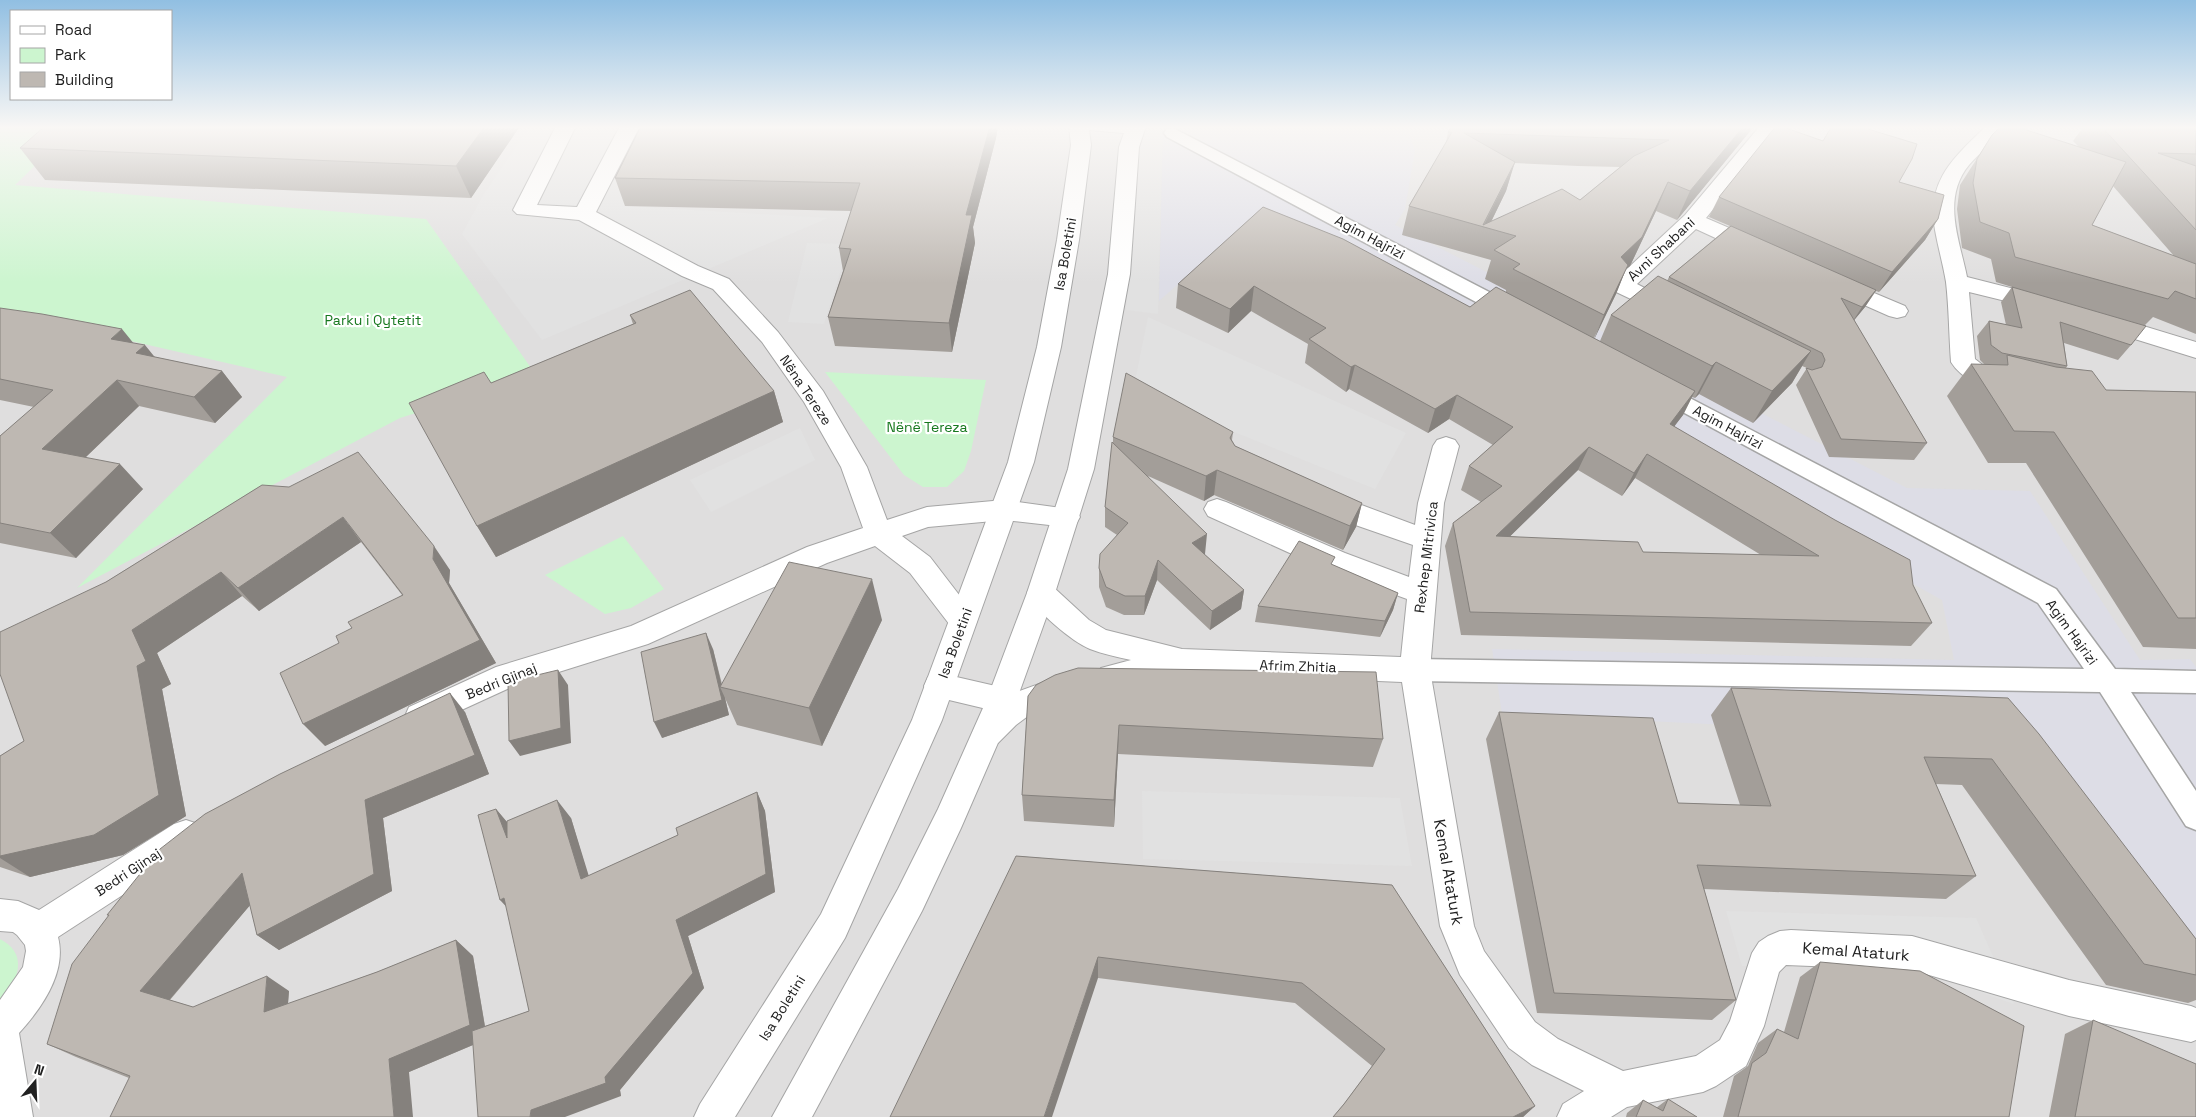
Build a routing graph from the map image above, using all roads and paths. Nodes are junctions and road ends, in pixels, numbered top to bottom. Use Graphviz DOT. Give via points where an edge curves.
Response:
graph roads {
  1 [pos="540,178"];
  2 [pos="603,178"];
  3 [pos="1077,178"];
  4 [pos="1126,178"];
  5 [pos="1258,178"];
  6 [pos="1728,178"];
  7 [pos="1951,178"];
  8 [pos="584,214"];
  9 [pos="1693,220"];
  10 [pos="1773,256"];
  11 [pos="1817,276"];
  12 [pos="1957,282"];
  13 [pos="2058,308"];
  14 [pos="1897,311"];
  15 [pos="2085,316"];
  16 [pos="1690,321"];
  17 [pos="1529,322"];
  18 [pos="2196,350"];
  19 [pos="1642,382"];
  20 [pos="2027,387"];
  21 [pos="1446,446"];
  22 [pos="1305,492"];
  23 [pos="1004,510"];
  24 [pos="1217,510"];
  25 [pos="1067,517"];
  26 [pos="879,534"];
  27 [pos="1428,540"];
  28 [pos="1041,593"];
  29 [pos="1422,593"];
  30 [pos="963,621"];
  31 [pos="1182,661"];
  32 [pos="1415,670"];
  33 [pos="2109,682"];
  34 [pos="2196,682"];
  35 [pos="939,686"];
  36 [pos="1002,699"];
  37 [pos="392,729"];
  38 [pos="986,735"];
  39 [pos="2196,816"];
  40 [pos="208,821"];
  41 [pos="0,915"];
  42 [pos="38,931"];
  43 [pos="2190,1024"];
  44 [pos="0,1026"];
  45 [pos="0,1030"];
  46 [pos="1620,1090"];
  47 [pos="14,1117"];
  48 [pos="713,1117"];
  49 [pos="791,1117"];
  50 [pos="1576,1117"];
  1 -- 8 [label="street, Nëna Tereze" via="524,210"];
  2 -- 8 [label="street"];
  3 -- 23 [label="street, Isa Boletini" via="1050,347 1021,462"];
  4 -- 25 [label="street" via="1119,274 1081,469"];
  5 -- 17 [label="street, Agim Hajrizi"];
  6 -- 9 [label="street, Avni Shabani"];
  7 -- 12 [label="street" via="1943,200 1944,230"];
  8 -- 26 [label="street, Nëna Tereze" via="720,284 770,338 814,397 854,467"];
  9 -- 10 [label="street"];
  9 -- 16 [label="street, Avni Shabani" via="1622,286"];
  11 -- 14 [label="street"];
  12 -- 13 [label="street"];
  12 -- 20 [label="street" via="1963,362 1981,376"];
  15 -- 18 [label="street"];
  19 -- 33 [label="street, Agim Hajrizi" via="2047,596"];
  21 -- 27 [label="street, Rexhep Mitrivica" via="1431,502"];
  22 -- 27 [label="street" via="1350,513"];
  23 -- 25 [label="street"];
  23 -- 26 [label="street" via="927,517"];
  23 -- 30 [label="street, Isa Boletini"];
  24 -- 29 [label="street" via="1335,561"];
  25 -- 28 [label="street"];
  26 -- 30 [label="street" via="920,565"];
  26 -- 37 [label="street, Bedri Gjinaj" via="817,555 638,636 506,676"];
  27 -- 29 [label="street, Rexhep Mitrivica"];
  28 -- 31 [label="street, Afrim Zhitia" via="1079,628 1098,640"];
  28 -- 36 [label="street"];
  29 -- 32 [label="street, Rexhep Mitrivica"];
  30 -- 35 [label="street, Isa Boletini"];
  31 -- 32 [label="street, Afrim Zhitia"];
  31 -- 38 [label="street, Afrim Zhitia" via="1076,684 1029,699 1006,713"];
  32 -- 33 [label="street"];
  32 -- 46 [label="street, Kemal Ataturk" via="1457,926 1472,963 1522,1035 1545,1052"];
  33 -- 34 [label="street"];
  33 -- 39 [label="street, Agim Hajrizi"];
  35 -- 36 [label="street"];
  35 -- 48 [label="street, Isa Boletini" via="927,720 833,926"];
  36 -- 38 [label="street"];
  38 -- 49 [label="street" via="910,900"];
  40 -- 42 [label="street, Bedri Gjinaj"];
  41 -- 42 [label="street" via="25,919"];
  42 -- 44 [label="street" via="44,946 42,964 34,985 20,1006"];
  43 -- 46 [label="street, Kemal Ataturk" via="2069,998 1912,953 1786,948 1771,954 1764,965 1746,1026 1733,1053 1704,1072"];
  45 -- 47 [label="street"];
  46 -- 50 [label="street, Kemal Ataturk"];
}
